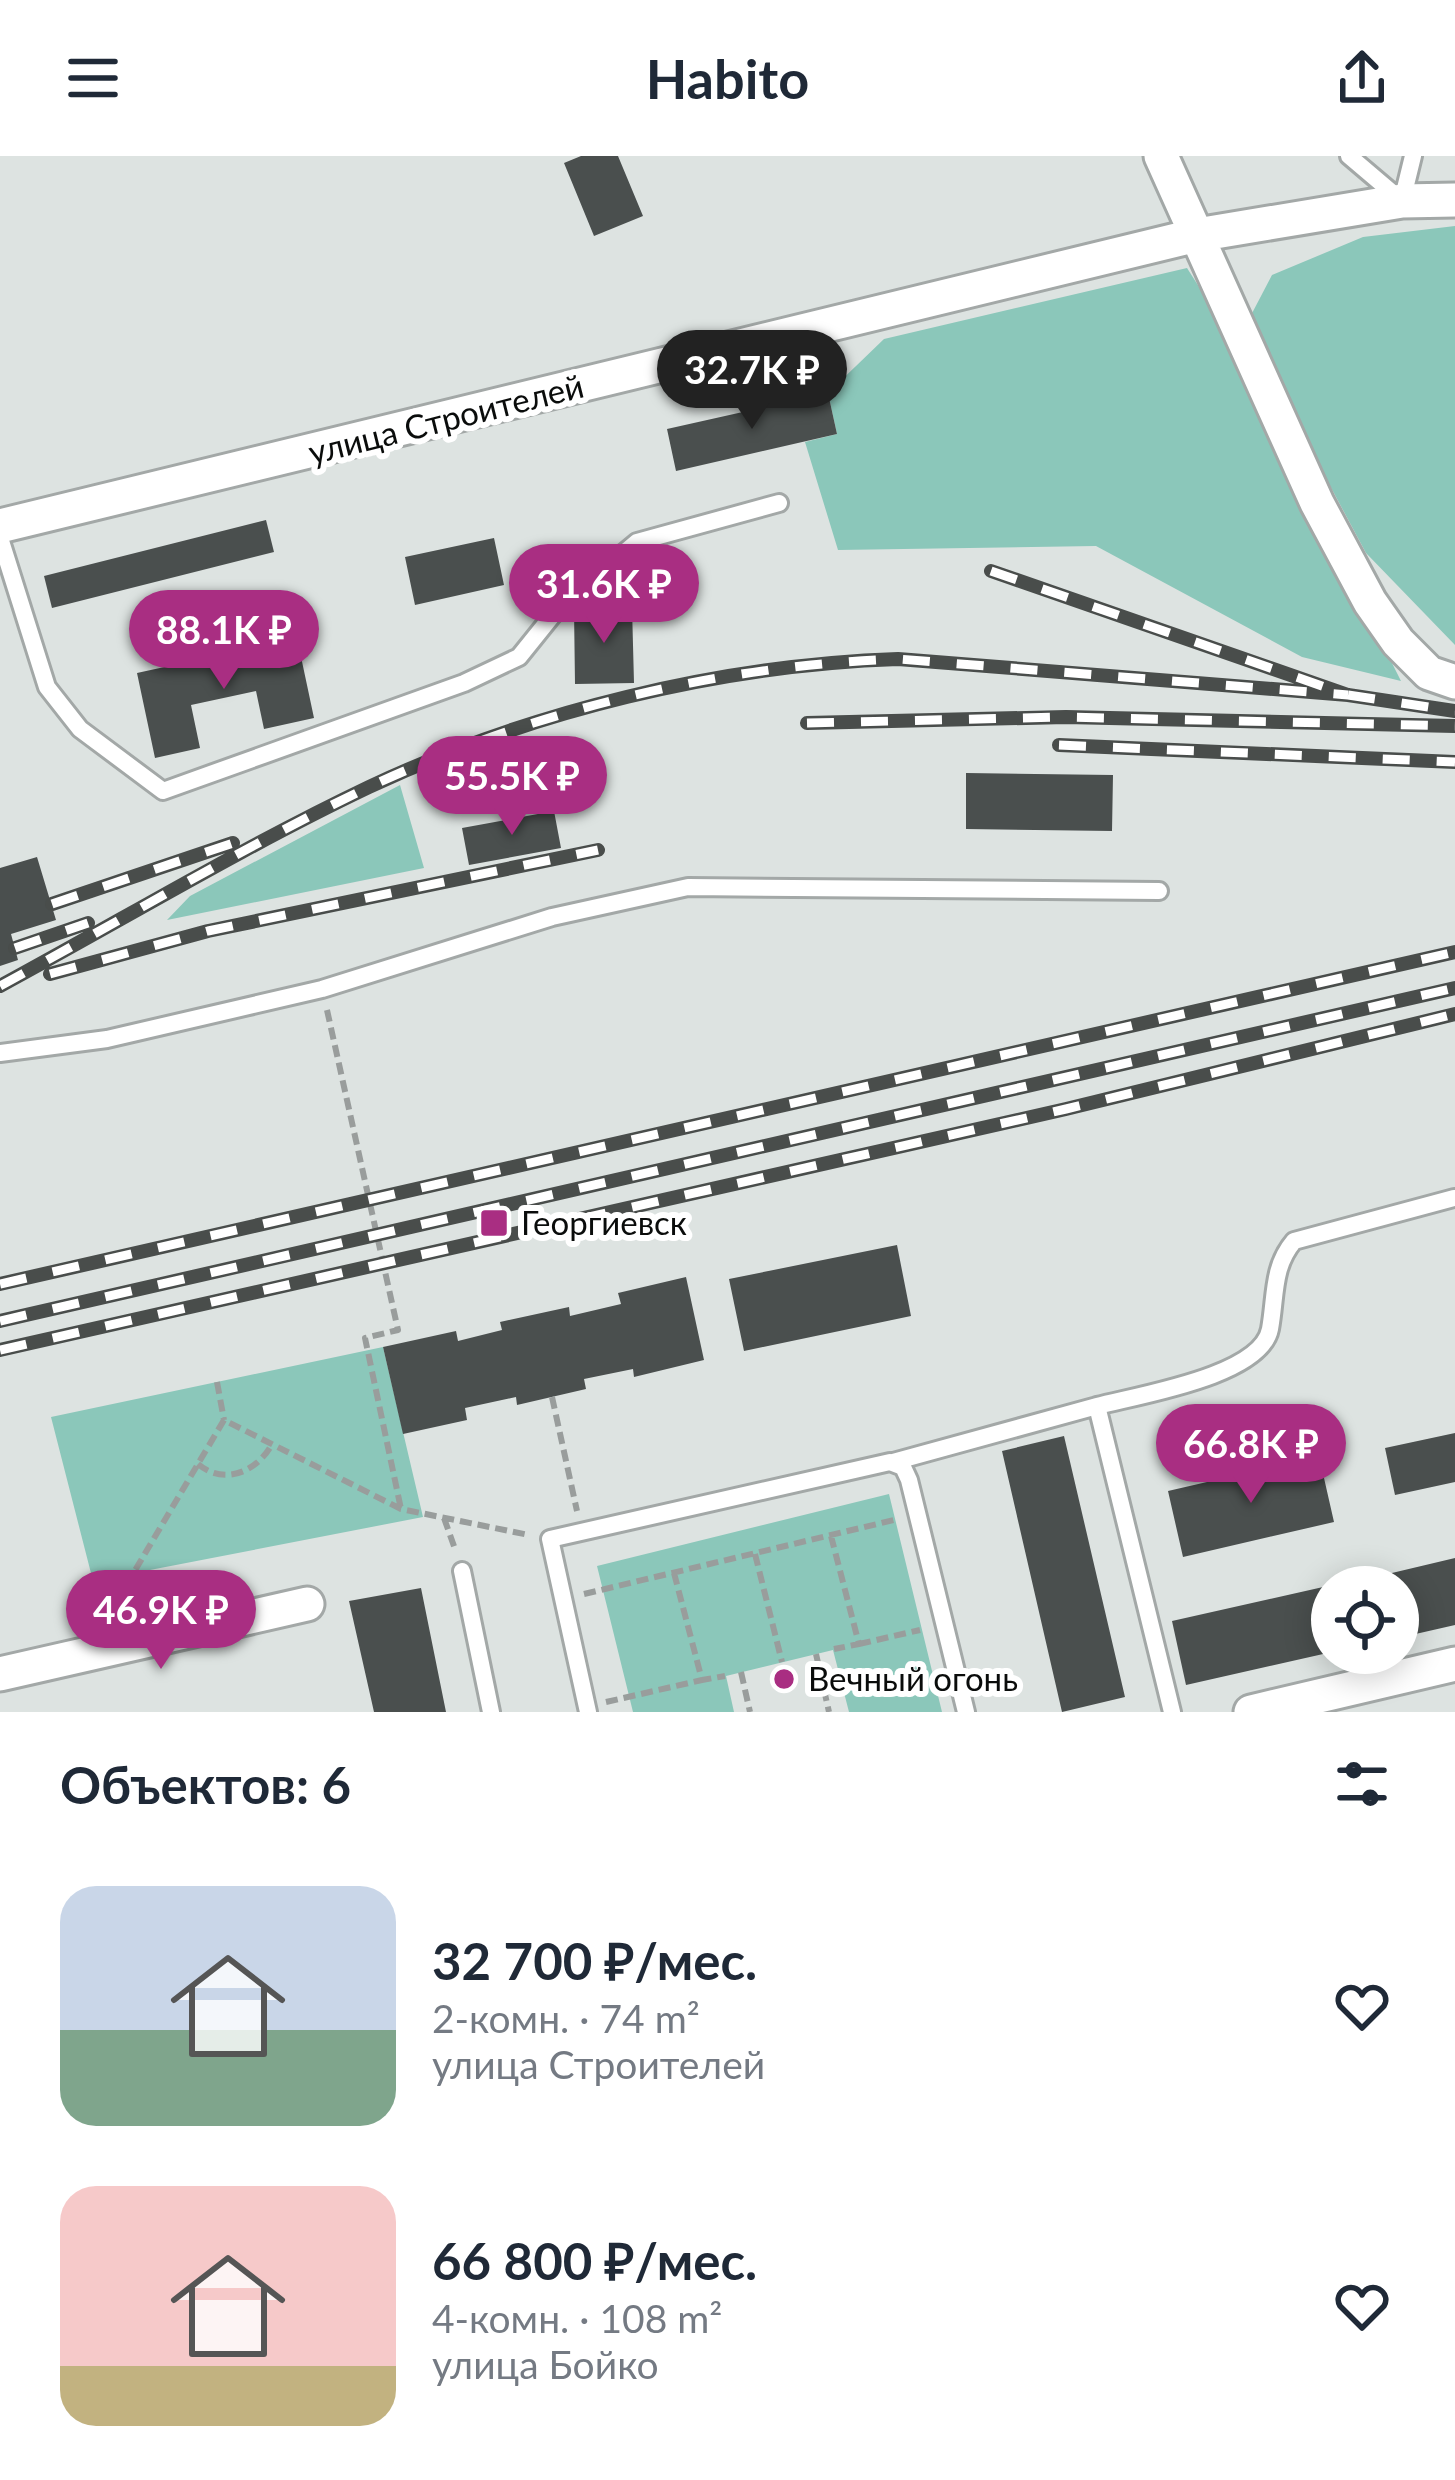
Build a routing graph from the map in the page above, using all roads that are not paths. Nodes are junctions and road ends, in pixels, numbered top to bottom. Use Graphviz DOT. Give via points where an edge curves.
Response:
graph roads {
  1 [pos="1161,156"];
  2 [pos="1349,156"];
  3 [pos="1413,156"];
  4 [pos="1455,200"];
  5 [pos="1402,201"];
  6 [pos="1198,235"];
  7 [pos="779,503"];
  8 [pos="0,526"];
  9 [pos="0,538"];
  10 [pos="1455,682"];
  11 [pos="1159,892"];
  12 [pos="0,1053"];
  13 [pos="1454,1198"];
  14 [pos="1097,1406"];
  15 [pos="890,1462"];
  16 [pos="463,1571"];
  17 [pos="307,1604"];
  18 [pos="1455,1664"];
  19 [pos="0,1674"];
  20 [pos="587,1709"];
  21 [pos="491,1712"];
  22 [pos="966,1712"];
  23 [pos="1172,1712"];
  24 [pos="1251,1712"];
  1 -- 6 [label="street"];
  2 -- 5 [label="lane"];
  3 -- 5 [label="lane"];
  4 -- 5 [label="street, улица Строителей"];
  5 -- 6 [label="street, улица Строителей"];
  6 -- 8 [label="street, улица Строителей"];
  6 -- 10 [label="street" via="1370,602 1429,673"];
  7 -- 9 [label="lane" via="637,542 560,606 519,657 464,683 163,791 80,729 47,687"];
  11 -- 12 [label="lane" via="688,887 552,917 322,989 107,1039"];
  13 -- 14 [label="lane" via="1294,1241 1278,1260 1269,1336 1256,1351 1230,1370"];
  14 -- 15 [label="lane"];
  14 -- 23 [label="lane"];
  15 -- 20 [label="lane" via="550,1539"];
  15 -- 22 [label="lane" via="903,1467"];
  16 -- 21 [label="lane"];
  17 -- 19 [label="street"];
  18 -- 24 [label="street"];
}
